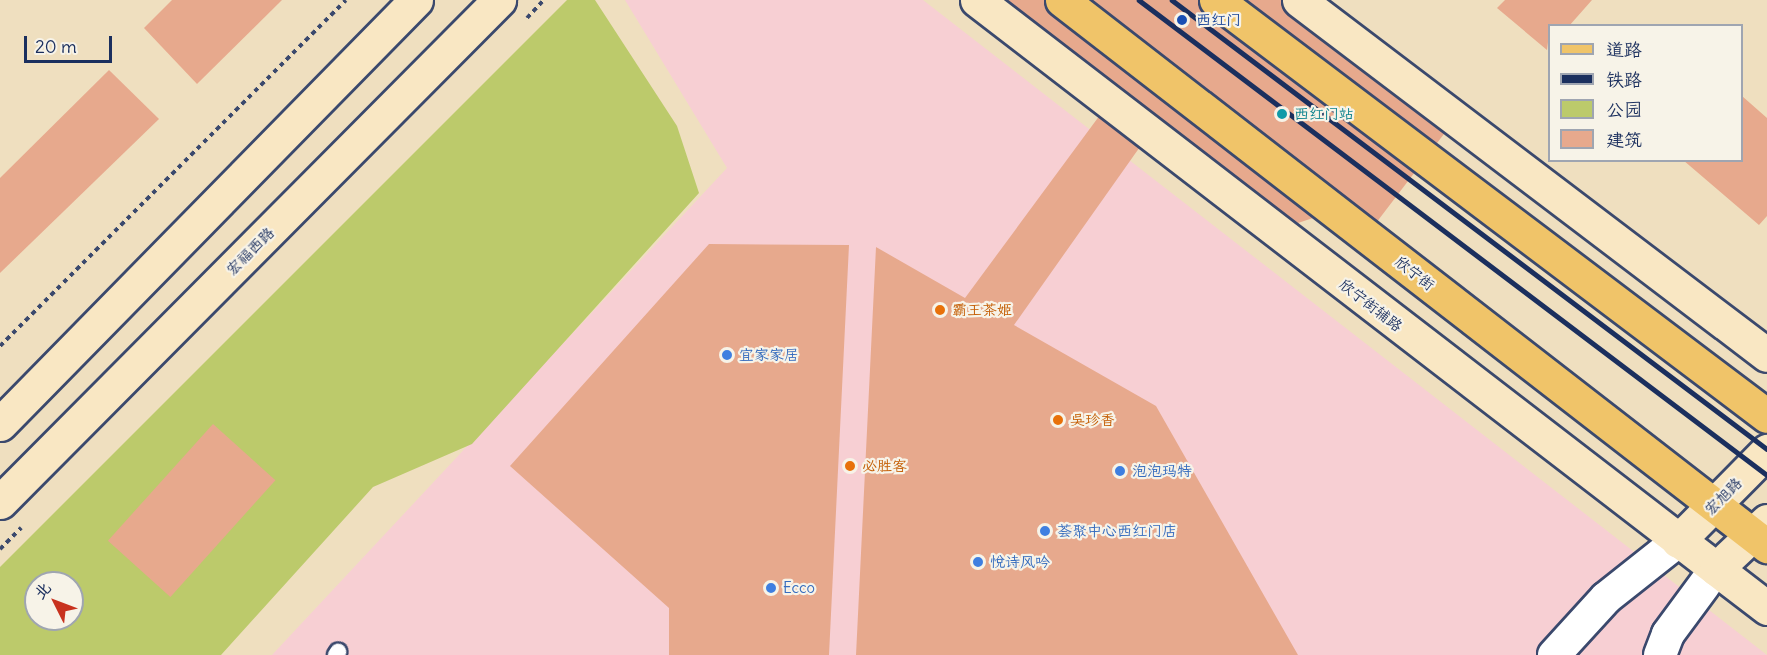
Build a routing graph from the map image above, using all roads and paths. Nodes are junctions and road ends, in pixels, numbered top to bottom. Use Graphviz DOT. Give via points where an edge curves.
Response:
graph roads {
  1 [pos="346,0"];
  2 [pos="416,0"];
  3 [pos="499,0"];
  4 [pos="977,0"];
  5 [pos="1062,0"];
  6 [pos="1216,0"];
  7 [pos="1299,0"];
  8 [pos="0,346"];
  9 [pos="1767,355"];
  10 [pos="1767,416"];
  11 [pos="0,424"];
  12 [pos="1767,451"];
  13 [pos="0,502"];
  14 [pos="1715,505"];
  15 [pos="1762,534"];
  16 [pos="1678,541"];
  17 [pos="1716,569"];
  18 [pos="1767,608"];
  19 [pos="1554,655"];
  20 [pos="1660,655"];
  1 -- 8 [label="path"];
  2 -- 11 [label="street"];
  3 -- 13 [label="street, 宏福西路"];
  4 -- 16 [label="street, 欣宁街辅路"];
  5 -- 14 [label="main road, 欣宁街"];
  6 -- 10 [label="main road"];
  7 -- 9 [label="street"];
  12 -- 14 [label="street, 宏旭路"];
  14 -- 15 [label="main road, 欣宁街"];
  14 -- 16 [label="street, 宏旭路"];
  15 -- 17 [label="street"];
  16 -- 17 [label="street, 欣宁街辅路"];
  16 -- 19 [label="street" via="1606,598"];
  17 -- 18 [label="street, 欣宁街辅路"];
  17 -- 20 [label="street" via="1668,634"];
}
